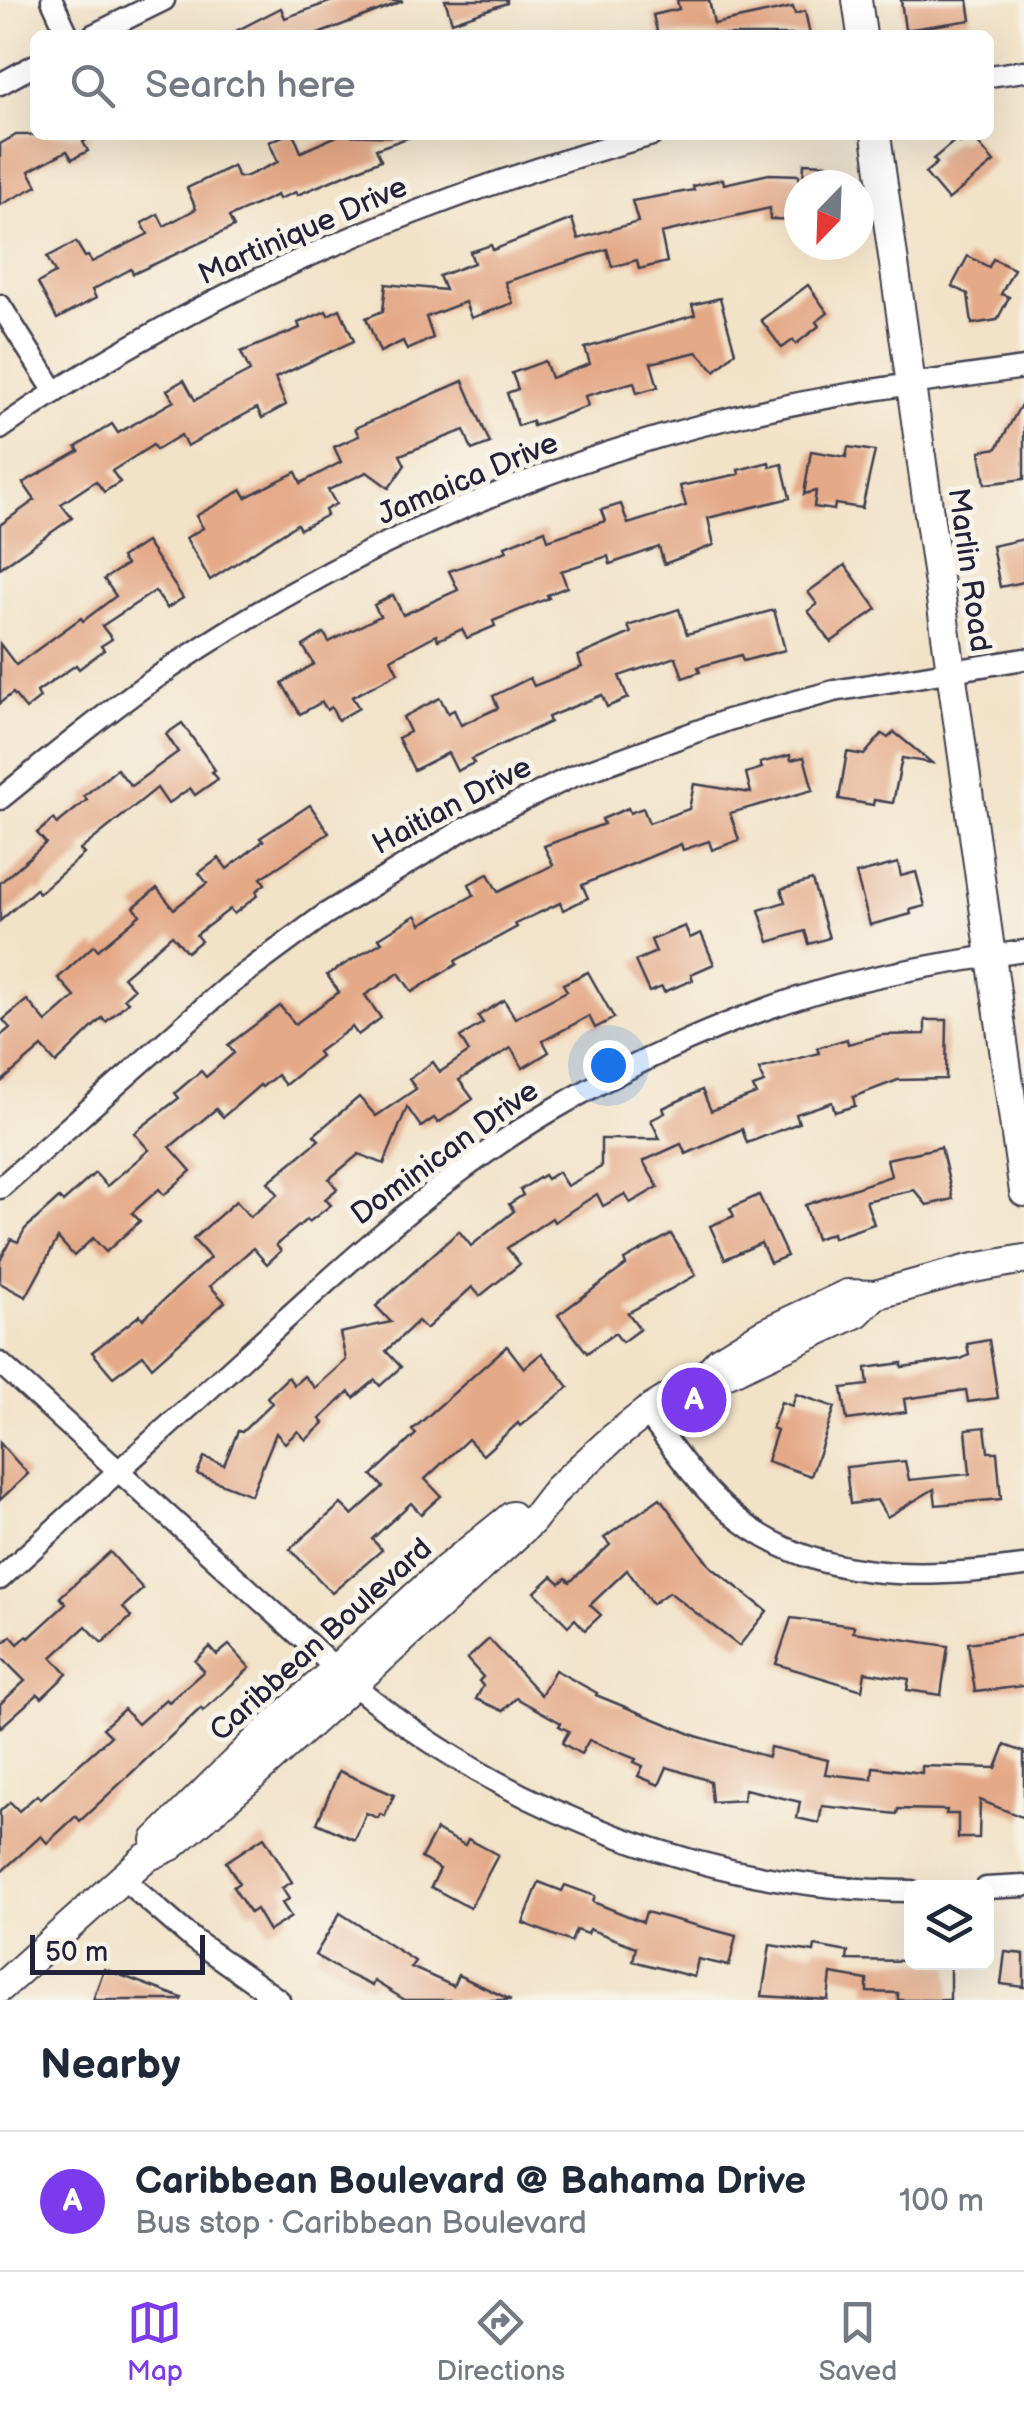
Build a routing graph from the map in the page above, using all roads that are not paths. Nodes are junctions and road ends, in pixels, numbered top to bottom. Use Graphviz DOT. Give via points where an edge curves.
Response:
graph roads {
  1 [pos="52,0"];
  2 [pos="164,0"];
  3 [pos="857,0"];
  4 [pos="66,30"];
  5 [pos="103,30"];
  6 [pos="861,30"];
  7 [pos="30,68"];
  8 [pos="1024,71"];
  9 [pos="994,75"];
  10 [pos="0,84"];
  11 [pos="636,140"];
  12 [pos="877,140"];
  13 [pos="0,305"];
  14 [pos="1024,368"];
  15 [pos="910,385"];
  16 [pos="55,392"];
  17 [pos="0,429"];
  18 [pos="1024,660"];
  19 [pos="951,670"];
  20 [pos="0,799"];
  21 [pos="1024,951"];
  22 [pos="989,956"];
  23 [pos="0,1188"];
  24 [pos="1024,1192"];
  25 [pos="1024,1260"];
  26 [pos="0,1363"];
  27 [pos="646,1412"];
  28 [pos="118,1472"];
  29 [pos="1024,1566"];
  30 [pos="0,1578"];
  31 [pos="345,1677"];
  32 [pos="122,1878"];
  33 [pos="1024,1886"];
  34 [pos="994,1888"];
  35 [pos="904,1891"];
  36 [pos="0,1988"];
  37 [pos="279,2000"];
  1 -- 4 [label="street"];
  2 -- 5 [label="street"];
  3 -- 6 [label="street"];
  7 -- 10 [label="street"];
  8 -- 9 [label="street"];
  11 -- 16 [label="street, Martinique Drive" via="478,188 336,243 228,294"];
  12 -- 15 [label="street, Marlin Road"];
  13 -- 16 [label="street"];
  14 -- 15 [label="street, Jamaica Drive"];
  15 -- 19 [label="street, Marlin Road"];
  15 -- 20 [label="street, Jamaica Drive" via="685,430 451,514 208,644"];
  16 -- 17 [label="street, Martinique Drive"];
  18 -- 19 [label="street, Haitian Drive"];
  19 -- 22 [label="street, Marlin Road"];
  19 -- 23 [label="street, Haitian Drive" via="814,695 714,724 571,777 464,829 365,887 242,975"];
  21 -- 22 [label="street, Dominican Drive"];
  22 -- 24 [label="street, Marlin Road"];
  22 -- 28 [label="street, Dominican Drive" via="871,978 771,1009 634,1067 546,1114 390,1226"];
  25 -- 27 [label="street, Caribbean Boulevard" via="874,1296 858,1313 728,1373 705,1376"];
  26 -- 28 [label="street"];
  27 -- 29 [label="street" via="728,1511 803,1555 897,1574"];
  27 -- 31 [label="street, Caribbean Boulevard" via="557,1489 532,1521"];
  28 -- 30 [label="street, Dominican Drive"];
  28 -- 31 [label="street"];
  31 -- 32 [label="street, Caribbean Boulevard" via="171,1846"];
  31 -- 35 [label="street" via="469,1766 606,1832 765,1876"];
  32 -- 36 [label="street, Caribbean Boulevard"];
  32 -- 37 [label="street"];
  33 -- 34 [label="street"];
}
